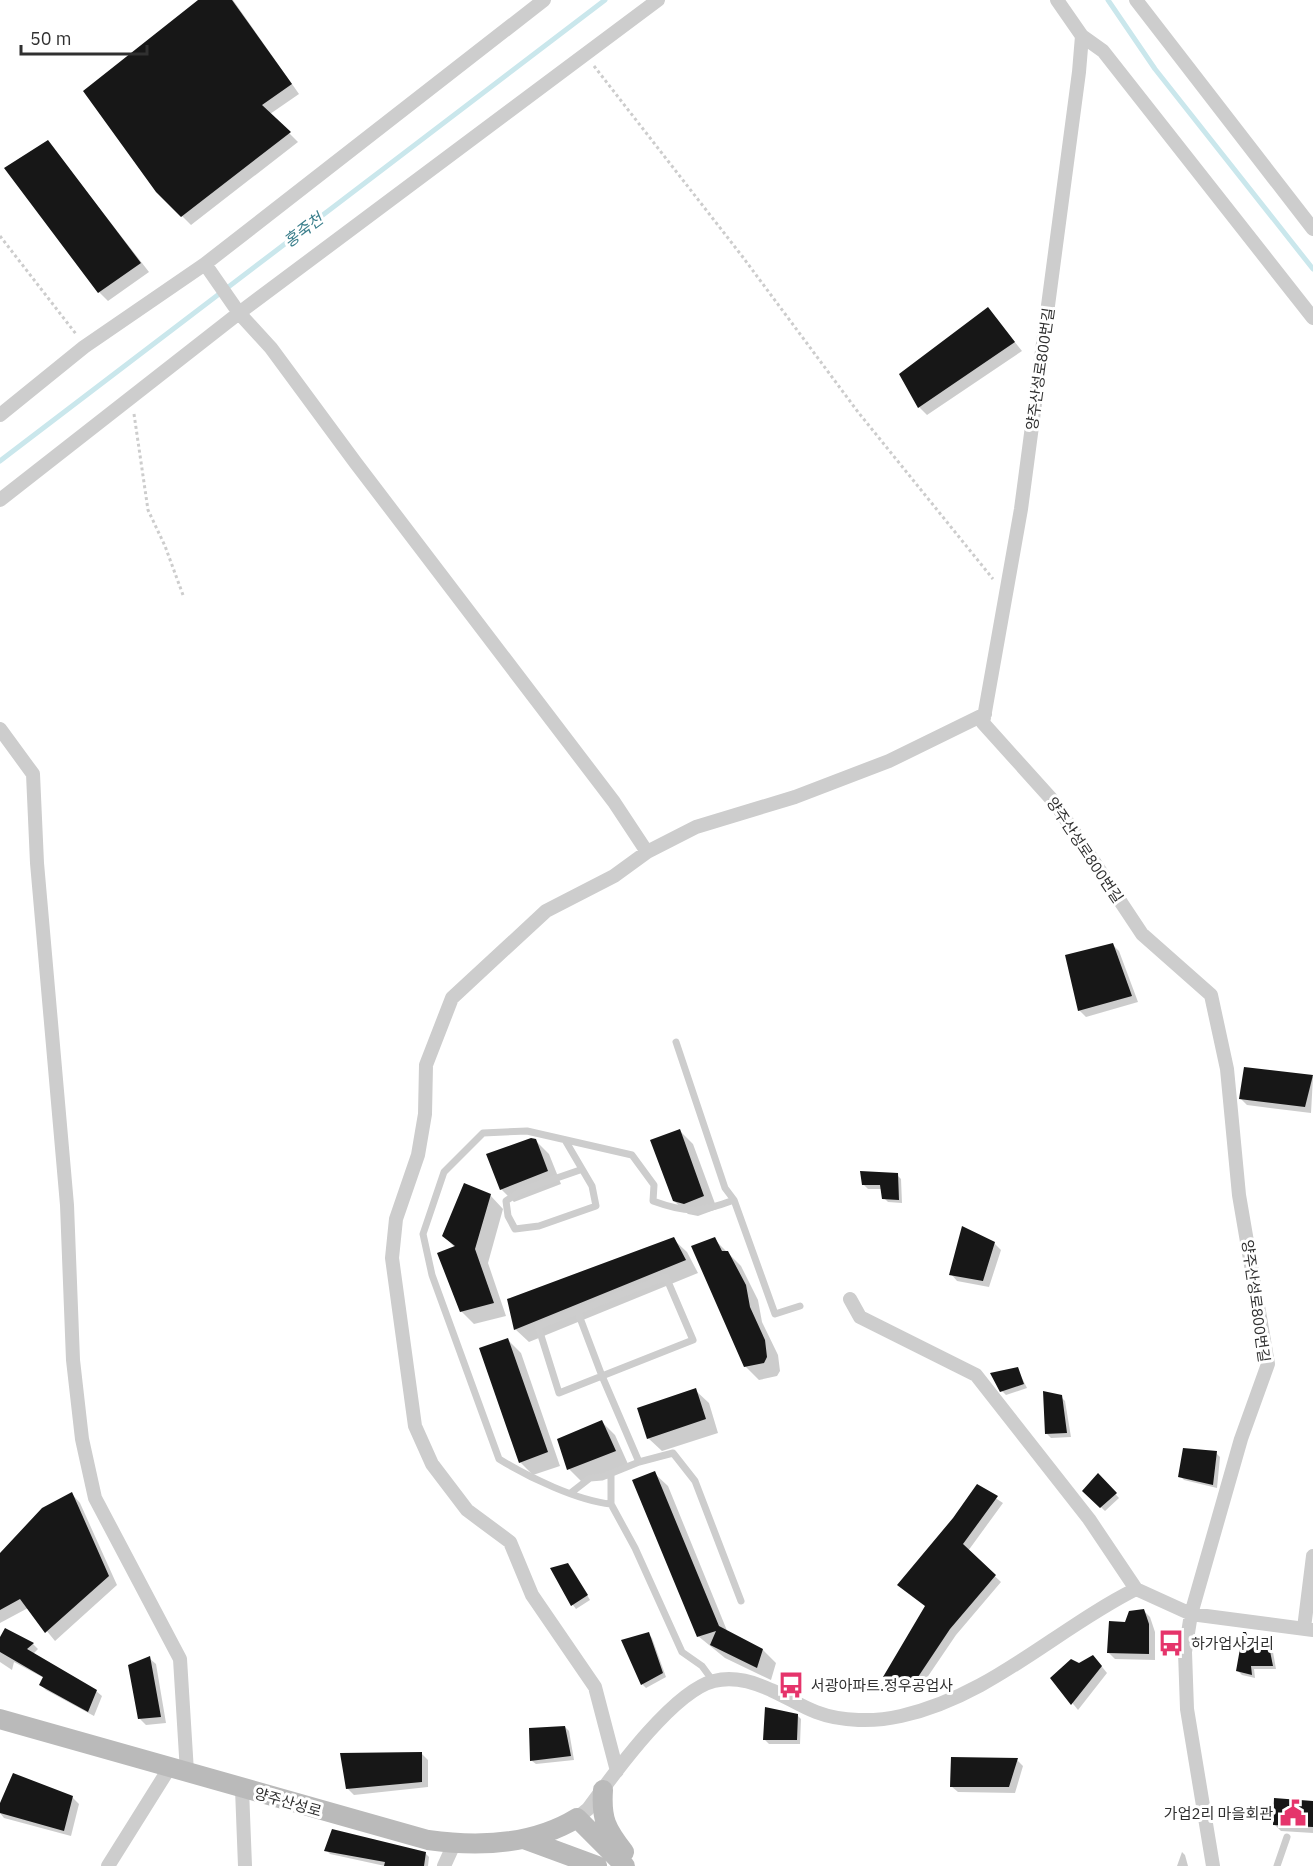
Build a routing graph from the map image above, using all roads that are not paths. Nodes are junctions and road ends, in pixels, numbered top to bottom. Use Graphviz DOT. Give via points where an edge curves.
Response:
graph roads {
  1 [pos="544,0"];
  2 [pos="658,0"];
  3 [pos="1057,0"];
  4 [pos="1136,0"];
  5 [pos="1082,36"];
  6 [pos="1313,230"];
  7 [pos="205,264"];
  8 [pos="239,313"];
  9 [pos="1313,318"];
  10 [pos="0,415"];
  11 [pos="0,500"];
  12 [pos="985,714"];
  13 [pos="0,729"];
  14 [pos="647,852"];
  15 [pos="676,1042"];
  16 [pos="565,1140"];
  17 [pos="580,1170"];
  18 [pos="734,1200"];
  19 [pos="850,1299"];
  20 [pos="800,1306"];
  21 [pos="577,1310"];
  22 [pos="602,1376"];
  23 [pos="639,1462"];
  24 [pos="611,1474"];
  25 [pos="572,1492"];
  26 [pos="612,1504"];
  27 [pos="1313,1556"];
  28 [pos="1136,1590"];
  29 [pos="741,1601"];
  30 [pos="1191,1614"];
  31 [pos="1308,1629"];
  32 [pos="713,1681"];
  33 [pos="0,1719"];
  34 [pos="179,1769"];
  35 [pos="617,1771"];
  36 [pos="242,1789"];
  37 [pos="603,1790"];
  38 [pos="577,1818"];
  39 [pos="1287,1837"];
  40 [pos="524,1839"];
  41 [pos="454,1844"];
  42 [pos="108,1866"];
  43 [pos="245,1866"];
  44 [pos="444,1866"];
  45 [pos="597,1866"];
  46 [pos="624,1866"];
  47 [pos="635,1866"];
  48 [pos="1213,1866"];
  49 [pos="1277,1866"];
  1 -- 7 [label="street"];
  2 -- 8 [label="street"];
  3 -- 5 [label="street"];
  4 -- 6 [label="street"];
  5 -- 9 [label="street" via="1103,51"];
  5 -- 12 [label="street, 양주산성로800번길" via="1023,497"];
  7 -- 8 [label="street"];
  7 -- 10 [label="street" via="84,348"];
  8 -- 11 [label="street"];
  8 -- 14 [label="street" via="271,348 614,802"];
  12 -- 14 [label="street" via="890,761 795,797 696,827"];
  12 -- 30 [label="street, 양주산성로800번길" via="983,723 1055,803 1142,934 1211,995 1227,1069 1239,1195 1268,1364 1241,1439"];
  13 -- 34 [label="street" via="33,774 37,863 68,1205 73,1360 82,1439 95,1498 180,1659"];
  14 -- 35 [label="street" via="614,876 546,911 452,998 426,1065 425,1114 418,1155 396,1219 392,1258 415,1426 432,1464 467,1510 510,1542 532,1595 595,1687"];
  15 -- 18 [label="lane" via="725,1188"];
  16 -- 17 [label="lane"];
  16 -- 18 [label="lane" via="632,1155 654,1185 653,1201 682,1212"];
  16 -- 25 [label="lane" via="526,1131 483,1133 444,1172 423,1234 432,1275 499,1459 524,1474"];
  17 -- 17 [label="lane" via="522,1190 506,1201 515,1229 539,1226 596,1206 592,1186"];
  18 -- 20 [label="lane" via="775,1314"];
  19 -- 28 [label="street" via="860,1317 976,1375 1089,1519"];
  21 -- 22 [label="lane"];
  21 -- 22 [label="lane" via="538,1326 559,1393"];
  21 -- 22 [label="lane" via="666,1277 693,1340"];
  22 -- 23 [label="lane"];
  23 -- 24 [label="lane"];
  23 -- 29 [label="lane" via="673,1453 695,1481"];
  24 -- 25 [label="lane" via="590,1478"];
  24 -- 26 [label="lane"];
  25 -- 26 [label="lane" via="591,1503"];
  26 -- 32 [label="lane" via="682,1652 702,1666"];
  27 -- 31 [label="street"];
  28 -- 30 [label="street"];
  28 -- 32 [label="street" via="1113,1601 1010,1670 954,1699 901,1716 877,1720 836,1718 754,1683"];
  30 -- 31 [label="street"];
  30 -- 48 [label="street, 양주산성로800번길" via="1185,1680"];
  32 -- 35 [label="street, 양주산성로" via="673,1707"];
  33 -- 34 [label="street, 양주산성로"];
  34 -- 36 [label="street, 양주산성로"];
  34 -- 42 [label="street"];
  35 -- 37 [label="street, 양주산성로"];
  36 -- 41 [label="street, 양주산성로"];
  36 -- 43 [label="street"];
  37 -- 38 [label="street, 양주산성로"];
  37 -- 47 [label="street" via="602,1812 608,1832"];
  38 -- 40 [label="street, 양주산성로"];
  38 -- 46 [label="street"];
  39 -- 49 [label="lane"];
  40 -- 41 [label="street, 양주산성로"];
  40 -- 45 [label="street"];
  41 -- 44 [label="street"];
}
